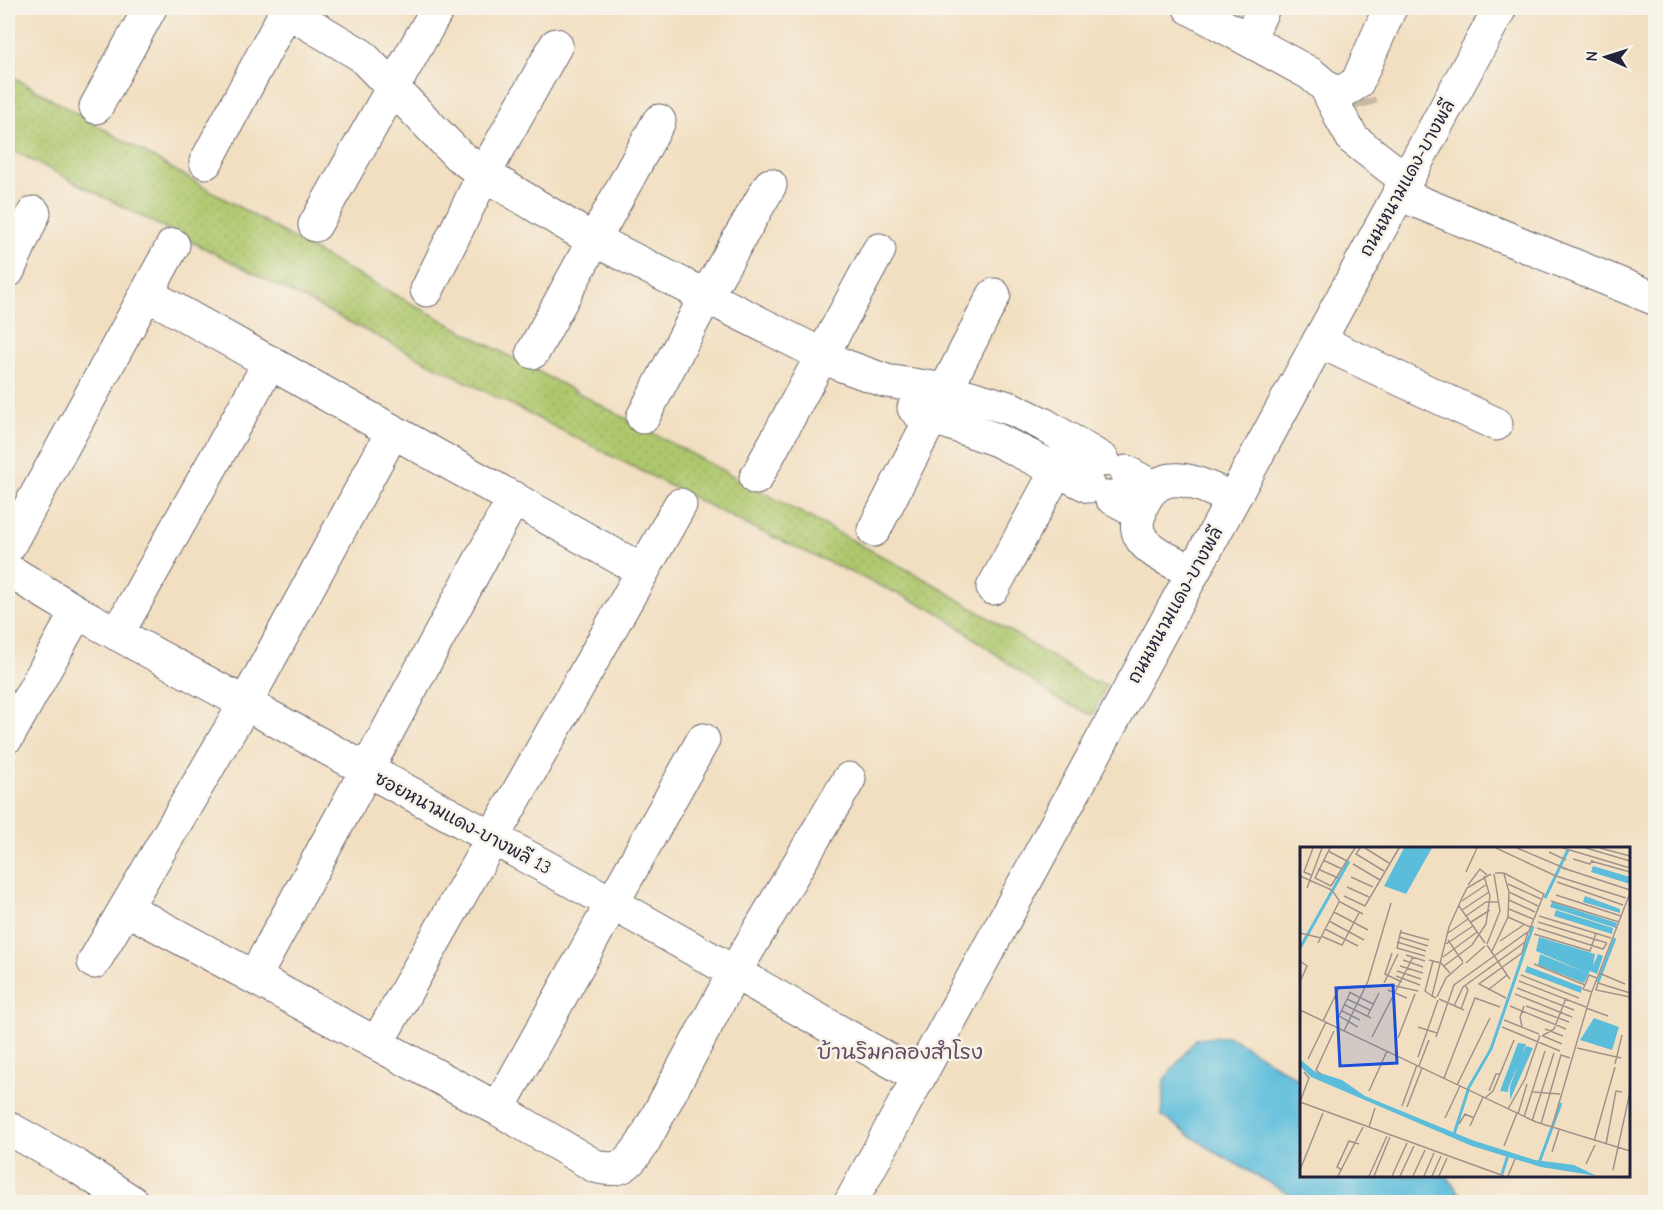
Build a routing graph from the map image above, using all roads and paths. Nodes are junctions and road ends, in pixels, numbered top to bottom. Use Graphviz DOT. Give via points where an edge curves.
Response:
graph roads {
  1 [pos="150,8"];
  2 [pos="285,8"];
  3 [pos="438,8"];
  4 [pos="1190,8"];
  5 [pos="1263,8"];
  6 [pos="1390,8"];
  7 [pos="1500,8"];
  8 [pos="1249,40"];
  9 [pos="556,45"];
  10 [pos="393,87"];
  11 [pos="1347,103"];
  12 [pos="96,106"];
  13 [pos="659,121"];
  14 [pos="206,162"];
  15 [pos="484,174"];
  16 [pos="1406,180"];
  17 [pos="770,185"];
  18 [pos="34,213"];
  19 [pos="315,225"];
  20 [pos="596,240"];
  21 [pos="173,245"];
  22 [pos="879,250"];
  23 [pos="8,272"];
  24 [pos="427,290"];
  25 [pos="147,294"];
  26 [pos="994,295"];
  27 [pos="706,296"];
  28 [pos="1656,299"];
  29 [pos="1318,341"];
  30 [pos="533,352"];
  31 [pos="822,355"];
  32 [pos="270,362"];
  33 [pos="939,403"];
  34 [pos="643,417"];
  35 [pos="1496,424"];
  36 [pos="393,431"];
  37 [pos="1074,441"];
  38 [pos="1055,470"];
  39 [pos="756,478"];
  40 [pos="1120,486"];
  41 [pos="514,498"];
  42 [pos="1233,499"];
  43 [pos="680,505"];
  44 [pos="874,530"];
  45 [pos="8,547"];
  46 [pos="8,570"];
  47 [pos="643,571"];
  48 [pos="1193,572"];
  49 [pos="993,588"];
  50 [pos="76,612"];
  51 [pos="117,634"];
  52 [pos="245,704"];
  53 [pos="8,736"];
  54 [pos="703,740"];
  55 [pos="367,771"];
  56 [pos="849,778"];
  57 [pos="490,838"];
  58 [pos="612,903"];
  59 [pos="127,909"];
  60 [pos="94,962"];
  61 [pos="734,973"];
  62 [pos="255,976"];
  63 [pos="377,1042"];
  64 [pos="919,1077"];
  65 [pos="498,1109"];
  66 [pos="8,1128"];
  67 [pos="132,1203"];
  68 [pos="851,1203"];
  1 -- 12 [label="street"];
  2 -- 10 [label="street" via="361,55"];
  2 -- 14 [label="street"];
  3 -- 10 [label="street"];
  4 -- 8 [label="street"];
  5 -- 8 [label="street"];
  6 -- 11 [label="street"];
  7 -- 16 [label="street, ถนนหนามแดง-บางพลี"];
  8 -- 11 [label="street" via="1311,75 1344,78"];
  9 -- 15 [label="street"];
  10 -- 15 [label="street" via="458,155"];
  10 -- 19 [label="street"];
  11 -- 16 [label="street" via="1353,139"];
  13 -- 20 [label="street"];
  15 -- 20 [label="street"];
  15 -- 24 [label="street"];
  16 -- 28 [label="street"];
  16 -- 29 [label="street, ถนนหนามแดง-บางพลี"];
  17 -- 27 [label="street"];
  18 -- 23 [label="street"];
  20 -- 27 [label="street"];
  20 -- 30 [label="street"];
  21 -- 25 [label="street"];
  22 -- 31 [label="street"];
  25 -- 32 [label="street"];
  25 -- 45 [label="street"];
  26 -- 33 [label="street"];
  27 -- 31 [label="street"];
  27 -- 34 [label="street"];
  29 -- 35 [label="street"];
  29 -- 42 [label="street, ถนนหนามแดง-บางพลี"];
  31 -- 33 [label="street"];
  31 -- 39 [label="street"];
  32 -- 36 [label="street"];
  32 -- 51 [label="street"];
  33 -- 37 [label="street" via="1012,410"];
  33 -- 38 [label="street" via="997,440"];
  33 -- 44 [label="street"];
  36 -- 41 [label="street"];
  36 -- 52 [label="street"];
  37 -- 38 [label="street"];
  37 -- 40 [label="street"];
  38 -- 40 [label="street"];
  38 -- 49 [label="street"];
  40 -- 42 [label="street" via="1194,482"];
  40 -- 48 [label="street" via="1139,536 1148,546"];
  41 -- 47 [label="street"];
  41 -- 55 [label="street"];
  42 -- 48 [label="street, ถนนหนามแดง-บางพลี"];
  43 -- 47 [label="street"];
  46 -- 50 [label="street, ซอยหนามแดง-บางพลี 13"];
  47 -- 57 [label="street"];
  48 -- 64 [label="street, ถนนหนามแดง-บางพลี"];
  50 -- 51 [label="street, ซอยหนามแดง-บางพลี 13"];
  50 -- 53 [label="street"];
  51 -- 52 [label="street, ซอยหนามแดง-บางพลี 13"];
  52 -- 55 [label="street, ซอยหนามแดง-บางพลี 13"];
  52 -- 59 [label="street"];
  54 -- 58 [label="street"];
  55 -- 57 [label="street, ซอยหนามแดง-บางพลี 13"];
  55 -- 62 [label="street"];
  56 -- 61 [label="street"];
  57 -- 58 [label="street, ซอยหนามแดง-บางพลี 13"];
  57 -- 63 [label="street"];
  58 -- 61 [label="street, ซอยหนามแดง-บางพลี 13"];
  58 -- 65 [label="street"];
  59 -- 60 [label="street"];
  59 -- 62 [label="street"];
  61 -- 64 [label="street, ซอยหนามแดง-บางพลี 13"];
  61 -- 65 [label="street" via="629,1164 610,1170 595,1166"];
  62 -- 63 [label="street"];
  63 -- 65 [label="street"];
  64 -- 68 [label="street, ถนนหนามแดง-บางพลี"];
  66 -- 67 [label="street"];
}
